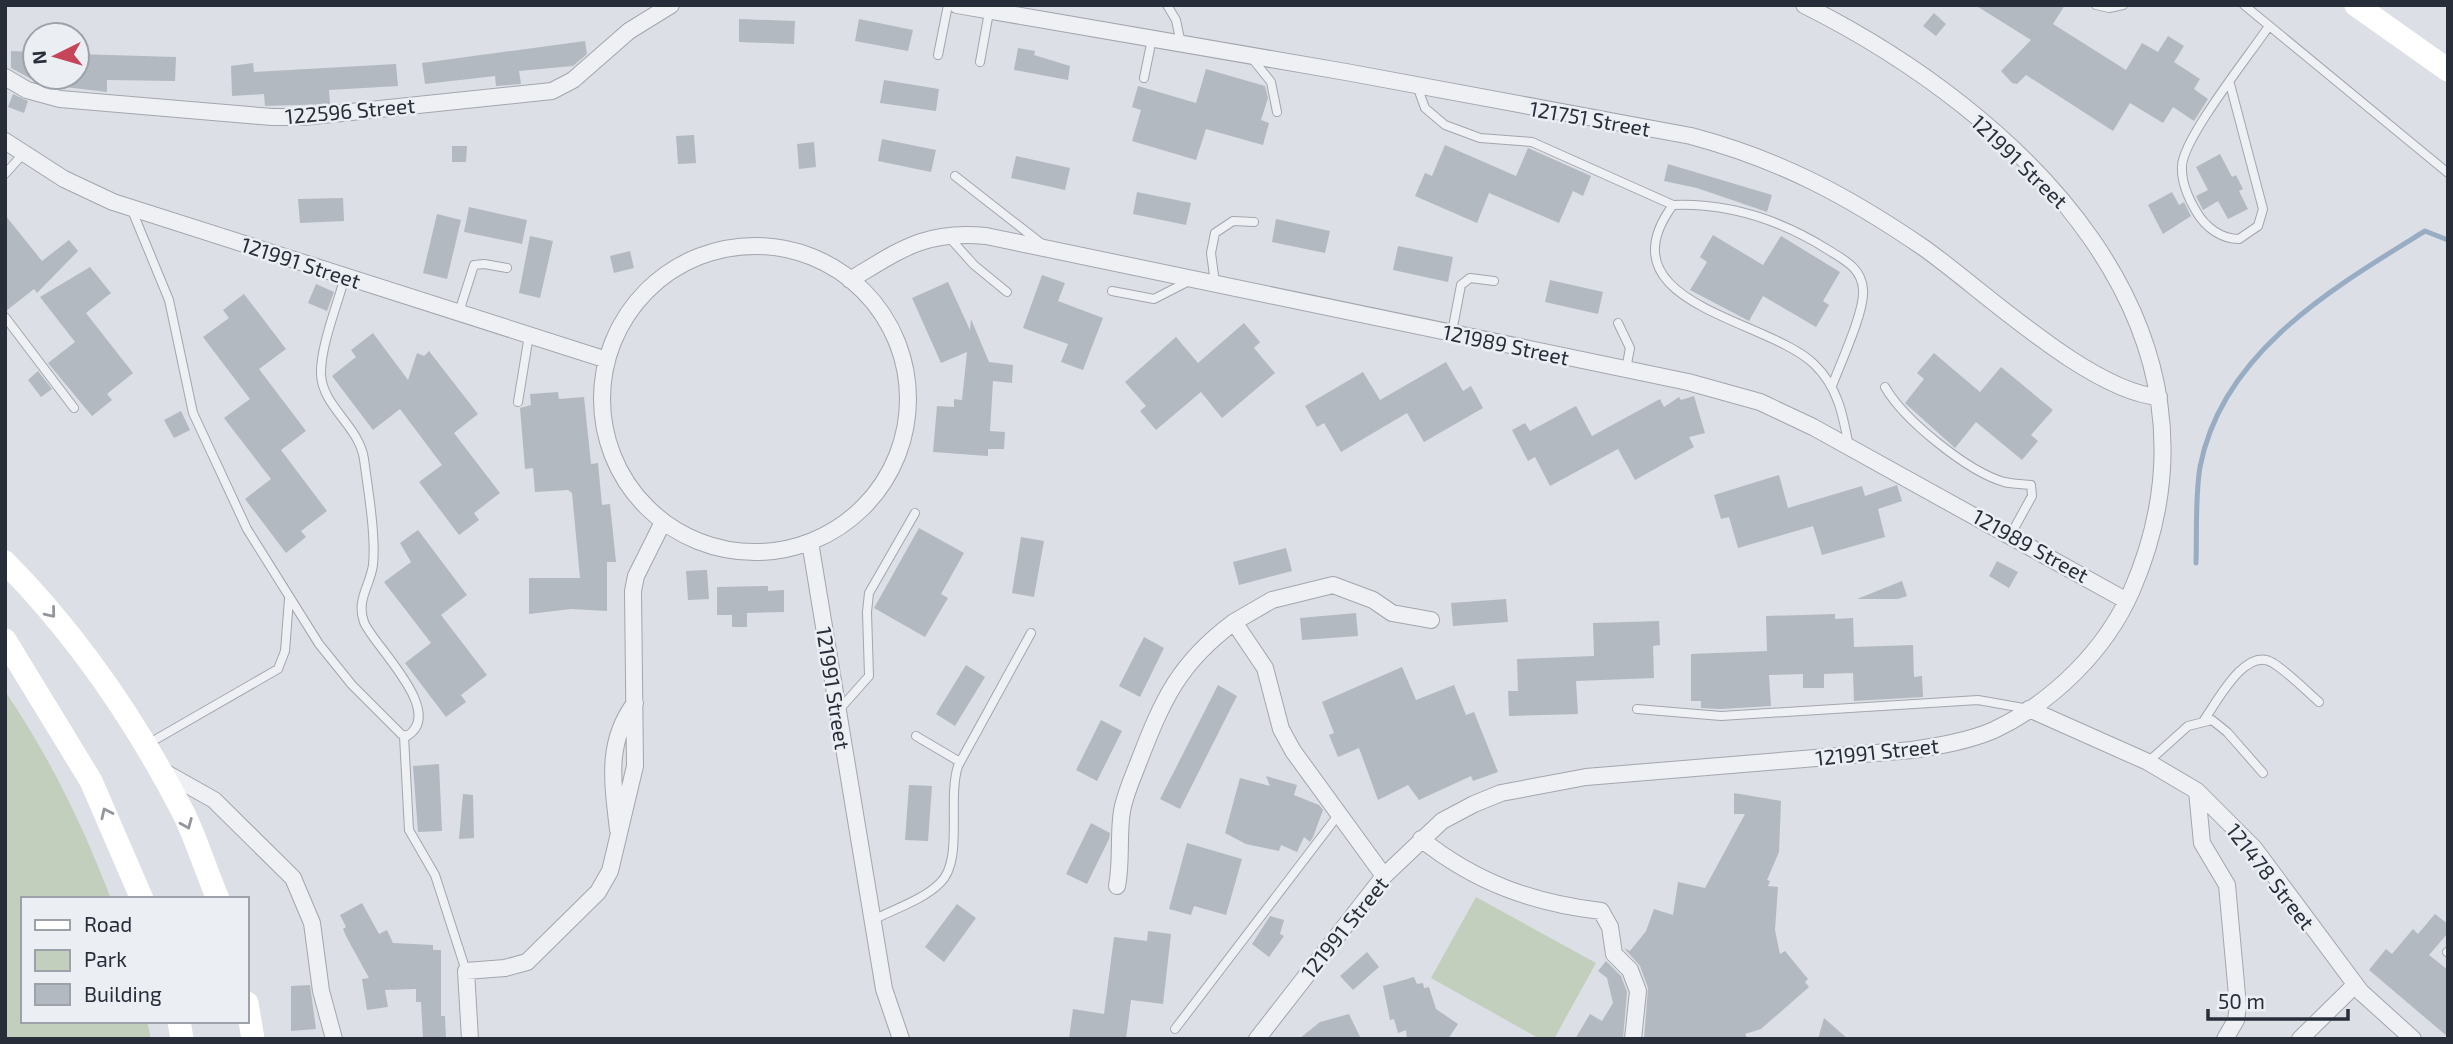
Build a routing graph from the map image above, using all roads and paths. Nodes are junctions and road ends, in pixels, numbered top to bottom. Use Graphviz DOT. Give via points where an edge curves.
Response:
graph roads {
  1 [pos="671,5"];
  2 [pos="948,5"];
  3 [pos="957,5"];
  4 [pos="1167,5"];
  5 [pos="1804,5"];
  6 [pos="2096,5"];
  7 [pos="2123,5"];
  8 [pos="2244,5"];
  9 [pos="2356,5"];
  10 [pos="989,12"];
  11 [pos="2269,26"];
  12 [pos="1152,38"];
  13 [pos="1181,44"];
  14 [pos="938,55"];
  15 [pos="1249,55"];
  16 [pos="980,62"];
  17 [pos="2448,70"];
  18 [pos="5,77"];
  19 [pos="1144,78"];
  20 [pos="1417,85"];
  21 [pos="2230,85"];
  22 [pos="1277,112"];
  23 [pos="5,141"];
  24 [pos="23,154"];
  25 [pos="2448,173"];
  26 [pos="5,174"];
  27 [pos="955,176"];
  28 [pos="1673,205"];
  29 [pos="131,208"];
  30 [pos="1254,222"];
  31 [pos="946,234"];
  32 [pos="1046,248"];
  33 [pos="507,268"];
  34 [pos="345,276"];
  35 [pos="1194,278"];
  36 [pos="850,279"];
  37 [pos="1494,281"];
  38 [pos="1215,283"];
  39 [pos="1112,291"];
  40 [pos="1007,292"];
  41 [pos="459,312"];
  42 [pos="5,317"];
  43 [pos="1618,323"];
  44 [pos="1452,332"];
  45 [pos="529,335"];
  46 [pos="607,360"];
  47 [pos="1626,369"];
  48 [pos="1832,386"];
  49 [pos="1885,387"];
  50 [pos="2159,397"];
  51 [pos="518,402"];
  52 [pos="74,408"];
  53 [pos="1849,447"];
  54 [pos="915,513"];
  55 [pos="663,522"];
  56 [pos="2011,534"];
  57 [pos="810,542"];
  58 [pos="5,562"];
  59 [pos="289,599"];
  60 [pos="2127,601"];
  61 [pos="1431,620"];
  62 [pos="1234,622"];
  63 [pos="1031,633"];
  64 [pos="5,640"];
  65 [pos="2319,702"];
  66 [pos="635,704"];
  67 [pos="1637,709"];
  68 [pos="2029,709"];
  69 [pos="838,711"];
  70 [pos="2204,720"];
  71 [pos="404,736"];
  72 [pos="916,736"];
  73 [pos="144,746"];
  74 [pos="960,762"];
  75 [pos="2148,762"];
  76 [pos="157,768"];
  77 [pos="2263,773"];
  78 [pos="2197,791"];
  79 [pos="1339,814"];
  80 [pos="1421,839"];
  81 [pos="619,840"];
  82 [pos="1384,876"];
  83 [pos="1117,886"];
  84 [pos="141,897"];
  85 [pos="217,897"];
  86 [pos="873,920"];
  87 [pos="466,971"];
  88 [pos="2355,985"];
  89 [pos="248,1009"];
  90 [pos="1175,1029"];
  91 [pos="253,1039"];
  92 [pos="334,1039"];
  93 [pos="470,1039"];
  94 [pos="901,1039"];
  95 [pos="1256,1039"];
  96 [pos="1633,1039"];
  97 [pos="2225,1039"];
  98 [pos="2300,1039"];
  99 [pos="2413,1039"];
  1 -- 18 [label="street, 122596 Street" via="629,31 573,80 529,96 272,117 60,99 27,90"];
  2 -- 14 [label="lane"];
  3 -- 10 [label="street, 121751 Street"];
  4 -- 13 [label="lane"];
  5 -- 50 [label="street, 121991 Street" via="1900,58 1940,87 2048,183 2096,244 2124,294 2150,359"];
  6 -- 7 [label="lane"];
  8 -- 11 [label="lane"];
  9 -- 17 [label="street"];
  10 -- 12 [label="street, 121751 Street"];
  10 -- 16 [label="lane"];
  11 -- 21 [label="lane"];
  11 -- 25 [label="lane"];
  12 -- 13 [label="street, 121751 Street"];
  12 -- 19 [label="lane"];
  13 -- 15 [label="street, 121751 Street"];
  15 -- 20 [label="street, 121751 Street"];
  15 -- 22 [label="lane" via="1271,82"];
  20 -- 28 [label="lane" via="1425,108 1445,125 1480,138 1521,139 1544,146"];
  20 -- 50 [label="street, 121751 Street" via="1691,136 1769,160 1865,209 2105,379 2143,396"];
  21 -- 21 [label="lane" via="2193,138 2181,167 2199,215 2220,234 2239,239 2258,226 2263,209"];
  23 -- 24 [label="street, 121991 Street"];
  24 -- 26 [label="lane"];
  24 -- 29 [label="street, 121991 Street" via="88,191"];
  27 -- 32 [label="lane"];
  28 -- 48 [label="lane" via="1662,223 1656,248 1656,265 1666,280 1729,321 1798,351"];
  28 -- 48 [label="lane" via="1704,205 1781,225 1853,266 1862,284 1863,300"];
  29 -- 34 [label="street, 121991 Street"];
  29 -- 59 [label="lane" via="169,300 193,414 251,537"];
  30 -- 38 [label="lane" via="1233,221 1215,233 1211,253"];
  31 -- 32 [label="street, 121989 Street" via="986,236"];
  31 -- 36 [label="street, 121989 Street" via="901,250"];
  31 -- 40 [label="lane"];
  32 -- 35 [label="street, 121989 Street"];
  33 -- 41 [label="lane" via="474,265"];
  34 -- 41 [label="street, 121991 Street"];
  34 -- 71 [label="lane" via="321,368 322,383 362,445 373,565 361,608 368,630 390,655 412,694 415,726"];
  35 -- 38 [label="street, 121989 Street"];
  35 -- 39 [label="lane" via="1154,299"];
  36 -- 46 [label="street" via="802,253 775,247 720,250 694,258 639,299 617,333"];
  36 -- 57 [label="street" via="881,313 901,354 906,422 881,486 850,519"];
  37 -- 44 [label="lane" via="1473,278 1461,285"];
  38 -- 44 [label="street, 121989 Street"];
  41 -- 45 [label="street, 121991 Street"];
  42 -- 52 [label="lane"];
  43 -- 47 [label="lane" via="1630,348"];
  44 -- 47 [label="street, 121989 Street"];
  45 -- 46 [label="street, 121991 Street"];
  45 -- 51 [label="lane"];
  46 -- 55 [label="street" via="603,420 610,449 635,493"];
  47 -- 53 [label="street, 121989 Street" via="1760,402"];
  48 -- 53 [label="lane"];
  49 -- 56 [label="lane" via="1904,414 1941,444 1998,480 2032,486 2032,496"];
  50 -- 60 [label="street, 121991 Street" via="2163,438 2156,525"];
  53 -- 56 [label="street, 121989 Street"];
  54 -- 69 [label="lane" via="869,593 869,676"];
  55 -- 57 [label="street" via="709,546 734,551 760,553"];
  55 -- 66 [label="street" via="632,592"];
  56 -- 60 [label="street, 121989 Street"];
  57 -- 69 [label="street, 121991 Street"];
  58 -- 73 [label="street, one-way" via="79,648"];
  59 -- 71 [label="lane" via="352,685"];
  59 -- 73 [label="lane" via="285,651 278,669"];
  60 -- 68 [label="street, 121991 Street" via="2095,652"];
  61 -- 62 [label="street" via="1392,613 1373,600 1333,585 1272,600"];
  62 -- 79 [label="street" via="1265,668 1284,736"];
  62 -- 83 [label="street" via="1204,644 1182,670 1157,713 1122,809"];
  63 -- 74 [label="lane"];
  84 -- 64 [label="street, one-way" via="91,781"];
  65 -- 70 [label="lane" via="2272,661 2255,660 2243,666"];
  66 -- 81 [label="street" via="634,782"];
  66 -- 81 [label="street" via="621,724 612,755"];
  67 -- 68 [label="lane" via="1721,716 1978,701"];
  68 -- 75 [label="street, 121478 Street"];
  68 -- 80 [label="street, 121991 Street" via="1993,730 1912,750 1542,784 1474,804"];
  69 -- 86 [label="street, 121991 Street"];
  70 -- 75 [label="lane" via="2188,726"];
  70 -- 77 [label="lane" via="2219,723"];
  71 -- 87 [label="lane" via="408,825 435,875"];
  72 -- 74 [label="lane"];
  73 -- 76 [label="street"];
  74 -- 86 [label="lane" via="952,785 953,858 947,874 932,890"];
  75 -- 78 [label="street, 121478 Street"];
  76 -- 85 [label="street, one-way" via="184,816"];
  76 -- 92 [label="street" via="214,800 293,878 312,923 321,991"];
  78 -- 88 [label="street, 121478 Street" via="2254,848"];
  78 -- 97 [label="street" via="2202,843 2227,884 2238,1006"];
  79 -- 82 [label="street"];
  79 -- 90 [label="lane"];
  80 -- 82 [label="street, 121991 Street"];
  80 -- 96 [label="street" via="1483,880 1578,909 1601,911 1610,927 1614,954 1630,970 1638,991"];
  81 -- 87 [label="street" via="598,892 536,955 515,967"];
  82 -- 95 [label="street, 121991 Street"];
  86 -- 94 [label="street, 121991 Street" via="884,989"];
  87 -- 93 [label="street"];
  88 -- 98 [label="street"];
  88 -- 99 [label="street, 121478 Street"];
  89 -- 91 [label="street"];
}
